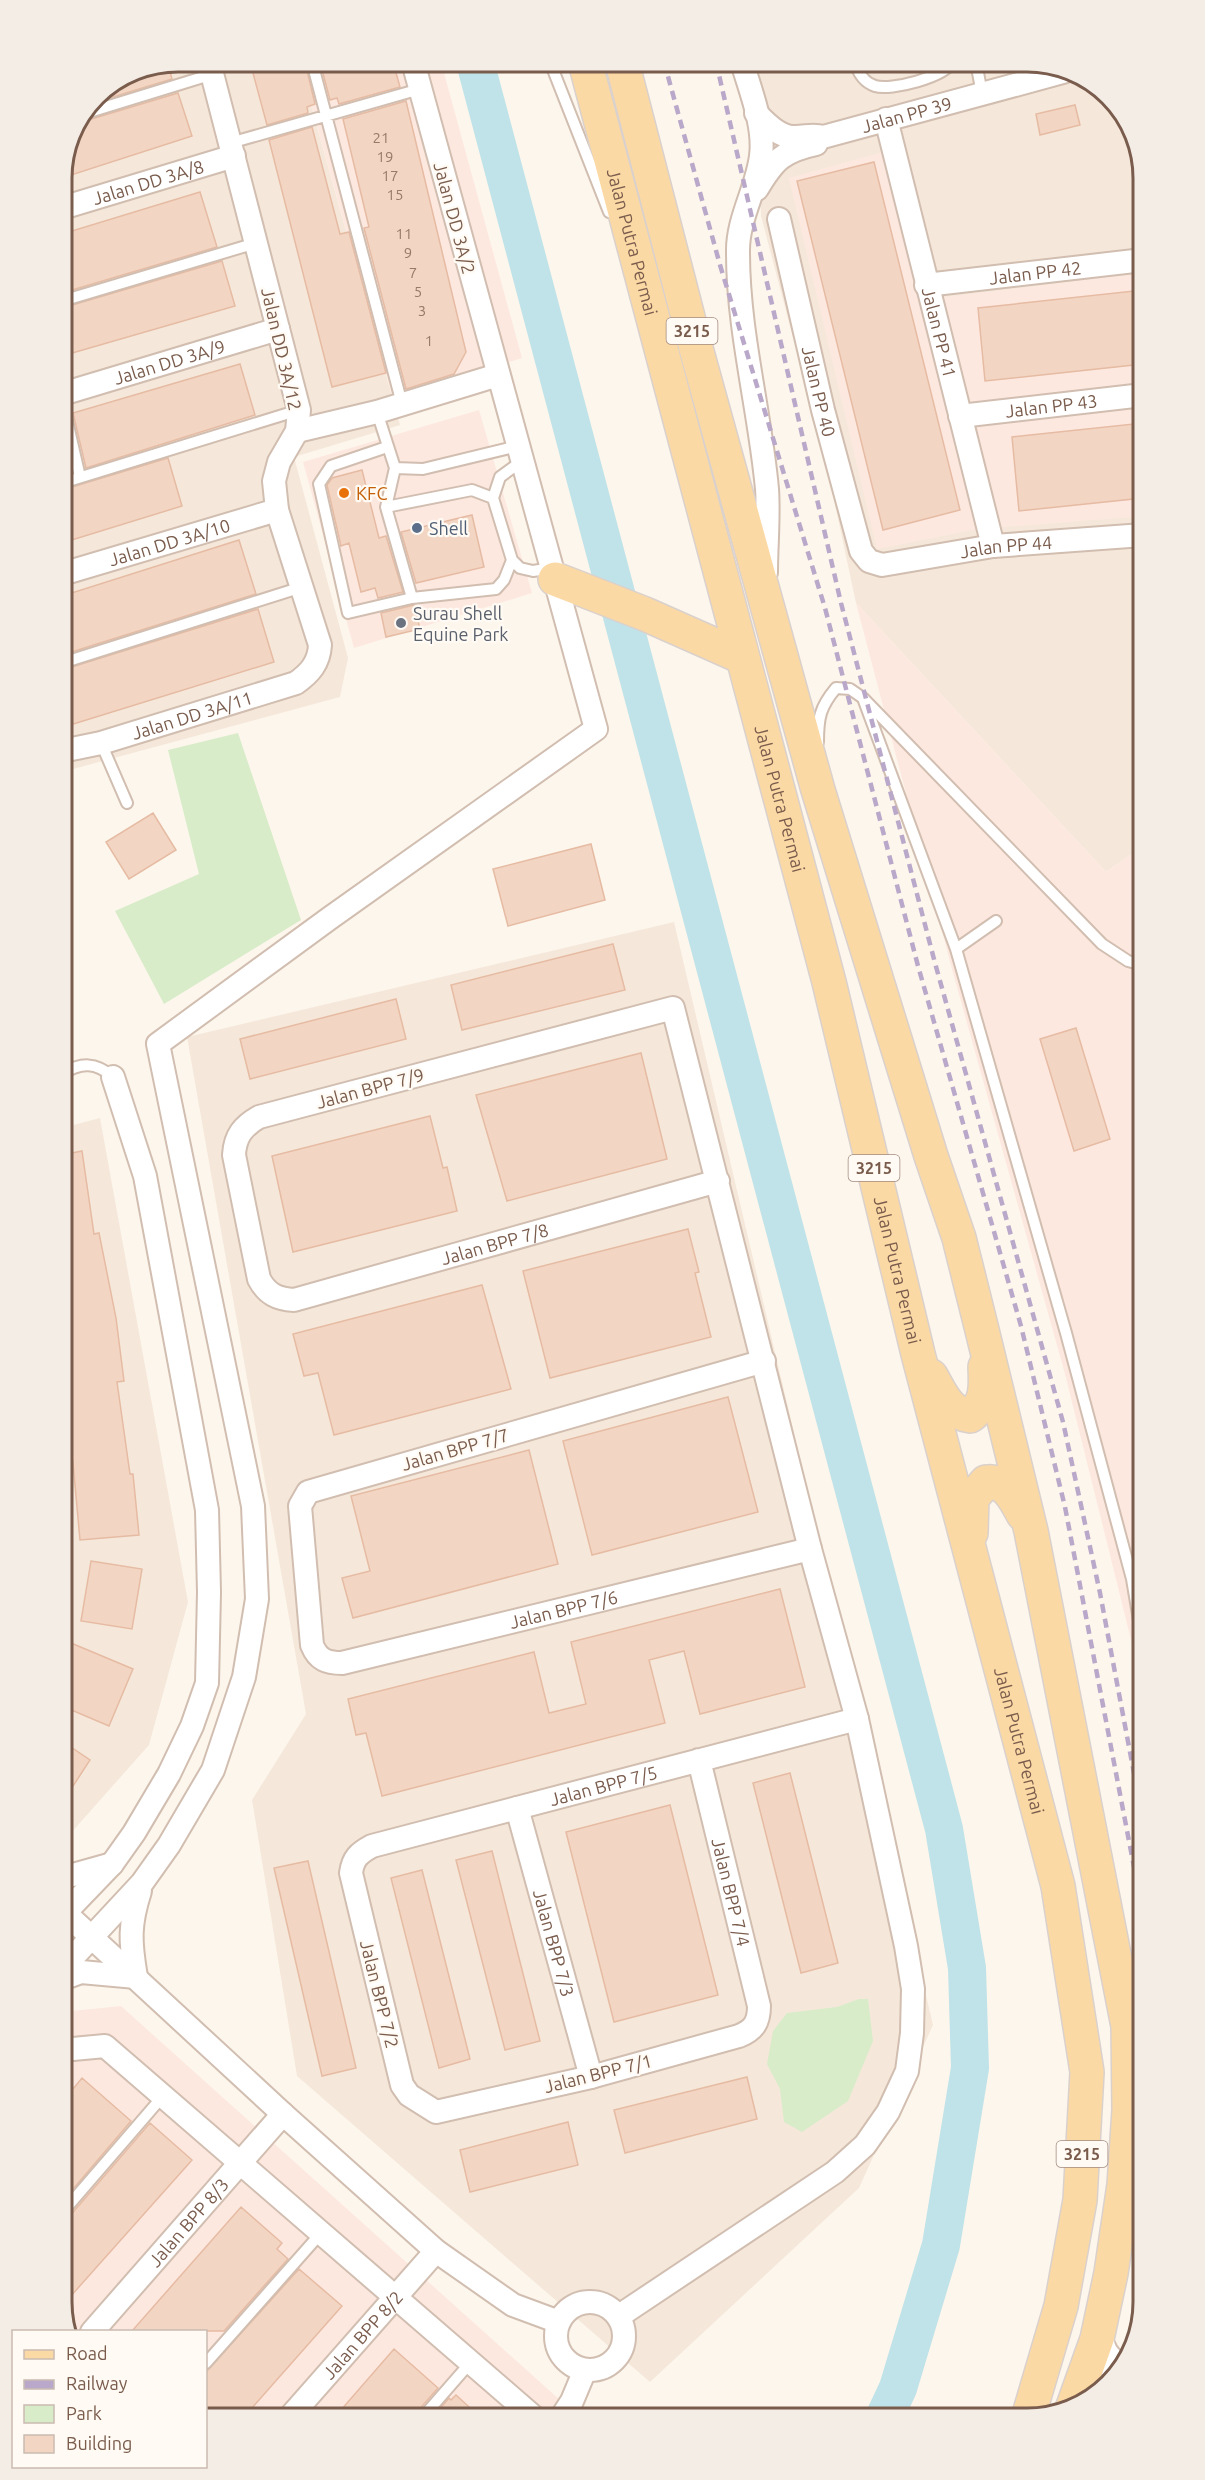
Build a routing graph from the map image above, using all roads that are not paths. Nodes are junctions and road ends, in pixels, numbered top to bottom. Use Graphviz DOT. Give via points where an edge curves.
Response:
graph roads {
  1 [pos="200,72"];
  2 [pos="212,72"];
  3 [pos="315,72"];
  4 [pos="416,72"];
  5 [pos="554,72"];
  6 [pos="588,72"];
  7 [pos="625,72"];
  8 [pos="745,72"];
  9 [pos="858,72"];
  10 [pos="942,72"];
  11 [pos="978,72"];
  12 [pos="1030,72"];
  13 [pos="420,89"];
  14 [pos="982,94"];
  15 [pos="99,108"];
  16 [pos="756,113"];
  17 [pos="326,117"];
  18 [pos="886,119"];
  19 [pos="824,137"];
  20 [pos="232,150"];
  21 [pos="72,205"];
  22 [pos="743,215"];
  23 [pos="778,219"];
  24 [pos="256,243"];
  25 [pos="1133,261"];
  26 [pos="926,285"];
  27 [pos="72,298"];
  28 [pos="278,329"];
  29 [pos="657,333"];
  30 [pos="498,375"];
  31 [pos="72,391"];
  32 [pos="1133,396"];
  33 [pos="402,404"];
  34 [pos="377,412"];
  35 [pos="960,416"];
  36 [pos="298,421"];
  37 [pos="72,442"];
  38 [pos="387,447"];
  39 [pos="520,453"];
  40 [pos="395,468"];
  41 [pos="80,477"];
  42 [pos="72,480"];
  43 [pos="493,498"];
  44 [pos="386,507"];
  45 [pos="277,510"];
  46 [pos="1133,536"];
  47 [pos="993,546"];
  48 [pos="512,560"];
  49 [pos="869,561"];
  50 [pos="72,571"];
  51 [pos="562,579"];
  52 [pos="302,587"];
  53 [pos="412,598"];
  54 [pos="766,600"];
  55 [pos="742,657"];
  56 [pos="72,660"];
  57 [pos="314,666"];
  58 [pos="863,698"];
  59 [pos="101,743"];
  60 [pos="72,751"];
  61 [pos="818,790"];
  62 [pos="127,803"];
  63 [pos="996,921"];
  64 [pos="956,949"];
  65 [pos="1133,962"];
  66 [pos="72,1070"];
  67 [pos="113,1077"];
  68 [pos="718,1181"];
  69 [pos="273,1296"];
  70 [pos="981,1326"];
  71 [pos="918,1354"];
  72 [pos="764,1361"];
  73 [pos="1031,1531"];
  74 [pos="810,1549"];
  75 [pos="973,1565"];
  76 [pos="1133,1585"];
  77 [pos="316,1656"];
  78 [pos="857,1719"];
  79 [pos="699,1760"];
  80 [pos="517,1808"];
  81 [pos="353,1861"];
  82 [pos="112,1864"];
  83 [pos="72,1875"];
  84 [pos="142,1883"];
  85 [pos="72,1903"];
  86 [pos="72,1921"];
  87 [pos="93,1938"];
  88 [pos="72,1959"];
  89 [pos="72,1975"];
  90 [pos="136,1977"];
  91 [pos="756,2025"];
  92 [pos="72,2049"];
  93 [pos="591,2077"];
  94 [pos="163,2096"];
  95 [pos="436,2112"];
  96 [pos="283,2114"];
  97 [pos="240,2163"];
  98 [pos="72,2201"];
  99 [pos="321,2233"];
  100 [pos="436,2251"];
  101 [pos="395,2298"];
  102 [pos="619,2316"];
  103 [pos="559,2322"];
  104 [pos="93,2330"];
  105 [pos="1097,2339"];
  106 [pos="207,2361"];
  107 [pos="470,2363"];
  108 [pos="1113,2364"];
  109 [pos="585,2370"];
  110 [pos="1077,2396"];
  111 [pos="298,2408"];
  112 [pos="431,2408"];
  113 [pos="523,2408"];
  114 [pos="567,2408"];
  115 [pos="1031,2408"];
  1 -- 15 [label="lane"];
  2 -- 20 [label="street, Jalan DD 3A/12"];
  3 -- 17 [label="lane"];
  4 -- 13 [label="street, Jalan DD 3A/2"];
  5 -- 29 [label="lane"];
  6 -- 29 [label="main road, Jalan Putra Permai / 3215"];
  7 -- 54 [label="main road, Jalan Putra Permai / 3215"];
  8 -- 16 [label="street"];
  9 -- 10 [label="lane" via="865,81 886,88"];
  11 -- 14 [label="lane"];
  12 -- 14 [label="street, Jalan PP 39"];
  13 -- 17 [label="lane"];
  13 -- 30 [label="street, Jalan DD 3A/2"];
  14 -- 18 [label="street, Jalan PP 39"];
  16 -- 19 [label="street, Jalan PP 39" via="786,136"];
  16 -- 22 [label="street" via="761,154"];
  17 -- 20 [label="lane"];
  17 -- 33 [label="lane"];
  18 -- 19 [label="street, Jalan PP 39"];
  18 -- 26 [label="street, Jalan PP 41"];
  19 -- 22 [label="street" via="817,144 793,149 783,156 762,181"];
  20 -- 21 [label="street, Jalan DD 3A/8"];
  20 -- 24 [label="street, Jalan DD 3A/12"];
  22 -- 54 [label="street" via="738,251 740,293 767,491"];
  23 -- 49 [label="street, Jalan PP 40" via="861,551"];
  24 -- 27 [label="lane"];
  24 -- 28 [label="street, Jalan DD 3A/12"];
  25 -- 26 [label="street, Jalan PP 42"];
  26 -- 35 [label="street, Jalan PP 41"];
  28 -- 31 [label="street, Jalan DD 3A/9"];
  28 -- 36 [label="street, Jalan DD 3A/12"];
  29 -- 55 [label="main road, Jalan Putra Permai / 3215"];
  30 -- 33 [label="street"];
  30 -- 39 [label="street, Jalan DD 3A/2"];
  32 -- 35 [label="street, Jalan PP 43"];
  33 -- 34 [label="street"];
  34 -- 36 [label="street"];
  34 -- 38 [label="lane"];
  35 -- 47 [label="street, Jalan PP 41"];
  36 -- 41 [label="lane"];
  36 -- 45 [label="street, Jalan DD 3A/12" via="274,481"];
  37 -- 41 [label="lane"];
  38 -- 40 [label="lane"];
  38 -- 53 [label="lane" via="331,466 319,484 348,613"];
  39 -- 40 [label="lane" via="423,469"];
  39 -- 43 [label="lane" via="500,477"];
  39 -- 51 [label="street, Jalan DD 3A/2"];
  40 -- 44 [label="lane"];
  41 -- 42 [label="lane"];
  43 -- 44 [label="lane" via="472,490"];
  43 -- 48 [label="lane"];
  44 -- 53 [label="lane"];
  45 -- 50 [label="street, Jalan DD 3A/10"];
  45 -- 52 [label="street, Jalan DD 3A/12"];
  46 -- 47 [label="street, Jalan PP 44"];
  47 -- 49 [label="street, Jalan PP 44" via="882,565"];
  48 -- 51 [label="lane" via="520,568"];
  48 -- 53 [label="lane" via="504,580 495,589"];
  51 -- 55 [label="main road"];
  51 -- 84 [label="street, Jalan DD 3A/2" via="596,729 158,1044 253,1506 256,1599 244,1677 213,1770 170,1845"];
  52 -- 56 [label="lane"];
  52 -- 57 [label="street, Jalan DD 3A/12" via="320,645 320,656"];
  54 -- 61 [label="main road, Jalan Putra Permai / 3215"];
  55 -- 71 [label="main road, Jalan Putra Permai / 3215" via="829,982"];
  57 -- 59 [label="street, Jalan DD 3A/11" via="296,683"];
  58 -- 61 [label="lane" via="850,689 836,688 826,700 818,718"];
  58 -- 64 [label="lane"];
  58 -- 65 [label="lane" via="1102,944"];
  59 -- 60 [label="street, Jalan DD 3A/11"];
  59 -- 62 [label="lane"];
  61 -- 70 [label="main road, Jalan Putra Permai / 3215" via="958,1238"];
  63 -- 64 [label="lane"];
  64 -- 76 [label="lane"];
  66 -- 67 [label="lane" via="93,1064"];
  67 -- 82 [label="street" via="146,1176 207,1510 209,1592 207,1683 192,1726 169,1774"];
  68 -- 69 [label="street, Jalan BPP 7/8" via="294,1300"];
  68 -- 69 [label="street, Jalan BPP 7/9" via="673,1008 259,1117 249,1123 240,1131 234,1155 259,1279"];
  68 -- 72 [label="street"];
  70 -- 71 [label="main road" via="987,1388 981,1404 970,1416 956,1412 946,1401"];
  70 -- 73 [label="main road, Jalan Putra Permai / 3215"];
  71 -- 75 [label="main road, Jalan Putra Permai / 3215"];
  72 -- 74 [label="street"];
  72 -- 77 [label="street, Jalan BPP 7/7" via="308,1492 300,1506"];
  73 -- 75 [label="main road" via="1003,1485 994,1480 986,1482 972,1498"];
  73 -- 105 [label="main road, Jalan Putra Permai / 3215" via="1128,2026 1129,2110 1124,2185"];
  74 -- 77 [label="street, Jalan BPP 7/6" via="342,1663 329,1663"];
  74 -- 78 [label="street"];
  75 -- 115 [label="main road, Jalan Putra Permai / 3215" via="1058,1886 1087,2072 1080,2200 1061,2306"];
  78 -- 79 [label="street, Jalan BPP 7/5"];
  78 -- 102 [label="street" via="913,1989 907,2071 871,2137 836,2172"];
  79 -- 80 [label="street, Jalan BPP 7/5"];
  79 -- 91 [label="street, Jalan BPP 7/4" via="759,2006"];
  80 -- 81 [label="street, Jalan BPP 7/5" via="372,1846"];
  80 -- 93 [label="street, Jalan BPP 7/3"];
  81 -- 95 [label="street, Jalan BPP 7/2" via="351,1873 402,2085"];
  82 -- 83 [label="street"];
  82 -- 85 [label="street"];
  84 -- 87 [label="street"];
  84 -- 90 [label="street" via="131,1918 130,1947"];
  86 -- 87 [label="street"];
  87 -- 88 [label="street"];
  87 -- 90 [label="street"];
  89 -- 90 [label="street" via="81,1972"];
  90 -- 96 [label="street"];
  91 -- 93 [label="street, Jalan BPP 7/1" via="740,2036"];
  92 -- 94 [label="street" via="105,2046"];
  93 -- 95 [label="street, Jalan BPP 7/1"];
  94 -- 97 [label="street"];
  94 -- 98 [label="lane"];
  96 -- 97 [label="street, Jalan BPP 8/3"];
  96 -- 100 [label="street"];
  97 -- 99 [label="street"];
  97 -- 104 [label="street, Jalan BPP 8/3"];
  99 -- 101 [label="street"];
  99 -- 106 [label="lane"];
  100 -- 101 [label="street, Jalan BPP 8/2"];
  100 -- 103 [label="street" via="513,2305"];
  101 -- 107 [label="street"];
  101 -- 111 [label="street, Jalan BPP 8/2"];
  102 -- 103 [label="street" via="593,2302 573,2307"];
  102 -- 109 [label="street" via="625,2338 616,2359 597,2370"];
  103 -- 109 [label="street" via="556,2343 560,2352 566,2361"];
  105 -- 108 [label="street"];
  105 -- 110 [label="main road, Jalan Putra Permai / 3215"];
  107 -- 112 [label="lane"];
  107 -- 113 [label="street"];
  109 -- 114 [label="street"];
}
